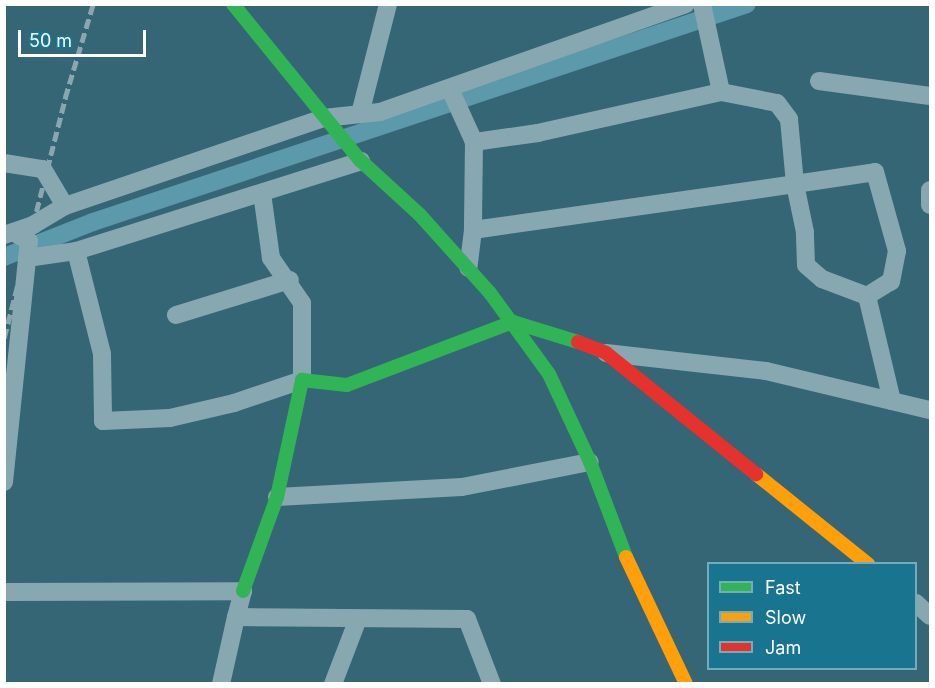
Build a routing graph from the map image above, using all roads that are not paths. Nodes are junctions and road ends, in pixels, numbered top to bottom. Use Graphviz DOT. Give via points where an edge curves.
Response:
graph roads {
  1 [pos="233,4"];
  2 [pos="388,4"];
  3 [pos="686,4"];
  4 [pos="702,4"];
  5 [pos="819,81"];
  6 [pos="450,89"];
  7 [pos="722,92"];
  8 [pos="930,96"];
  9 [pos="360,114"];
  10 [pos="325,119"];
  11 [pos="474,142"];
  12 [pos="360,161"];
  13 [pos="4,163"];
  14 [pos="795,184"];
  15 [pos="930,190"];
  16 [pos="262,193"];
  17 [pos="930,205"];
  18 [pos="64,206"];
  19 [pos="473,230"];
  20 [pos="9,233"];
  21 [pos="76,251"];
  22 [pos="27,258"];
  23 [pos="468,268"];
  24 [pos="290,280"];
  25 [pos="867,296"];
  26 [pos="176,315"];
  27 [pos="513,322"];
  28 [pos="606,353"];
  29 [pos="302,380"];
  30 [pos="892,401"];
  31 [pos="930,410"];
  32 [pos="590,462"];
  33 [pos="4,482"];
  34 [pos="277,497"];
  35 [pos="866,562"];
  36 [pos="243,591"];
  37 [pos="4,592"];
  38 [pos="917,605"];
  39 [pos="930,616"];
  40 [pos="236,617"];
  41 [pos="358,618"];
  42 [pos="221,684"];
  43 [pos="333,684"];
  44 [pos="492,684"];
  45 [pos="686,684"];
  1 -- 10 [label="street"];
  2 -- 9 [label="street"];
  3 -- 6 [label="street"];
  4 -- 7 [label="street"];
  5 -- 8 [label="street"];
  6 -- 9 [label="street" via="380,112"];
  6 -- 11 [label="street"];
  7 -- 11 [label="street" via="560,128"];
  7 -- 14 [label="street" via="777,103 789,118"];
  9 -- 10 [label="street"];
  10 -- 12 [label="street"];
  10 -- 18 [label="street"];
  11 -- 19 [label="street"];
  12 -- 16 [label="street"];
  12 -- 23 [label="street" via="420,215"];
  13 -- 18 [label="street" via="43,169"];
  14 -- 19 [label="street"];
  14 -- 25 [label="street" via="806,232 806,264 822,279"];
  14 -- 25 [label="street" via="875,172 897,251 891,281"];
  15 -- 17 [label="street"];
  16 -- 21 [label="street"];
  16 -- 24 [label="street" via="271,258"];
  18 -- 20 [label="street"];
  19 -- 23 [label="street"];
  20 -- 22 [label="street" via="29,241"];
  21 -- 22 [label="street"];
  21 -- 29 [label="street" via="102,354 103,421 170,418 234,404"];
  22 -- 33 [label="street"];
  23 -- 27 [label="street"];
  24 -- 26 [label="street"];
  24 -- 29 [label="street" via="302,303"];
  25 -- 30 [label="street"];
  27 -- 28 [label="street" via="526,323"];
  27 -- 29 [label="street" via="347,385"];
  27 -- 32 [label="street" via="549,374"];
  28 -- 30 [label="street" via="766,371"];
  28 -- 35 [label="street"];
  29 -- 34 [label="street"];
  30 -- 31 [label="street"];
  32 -- 34 [label="street" via="462,487"];
  32 -- 45 [label="street" via="622,548"];
  34 -- 36 [label="street"];
  36 -- 37 [label="street"];
  36 -- 40 [label="street"];
  38 -- 39 [label="street"];
  40 -- 41 [label="street"];
  40 -- 42 [label="street"];
  41 -- 43 [label="street"];
  41 -- 44 [label="street" via="467,619"];
}
